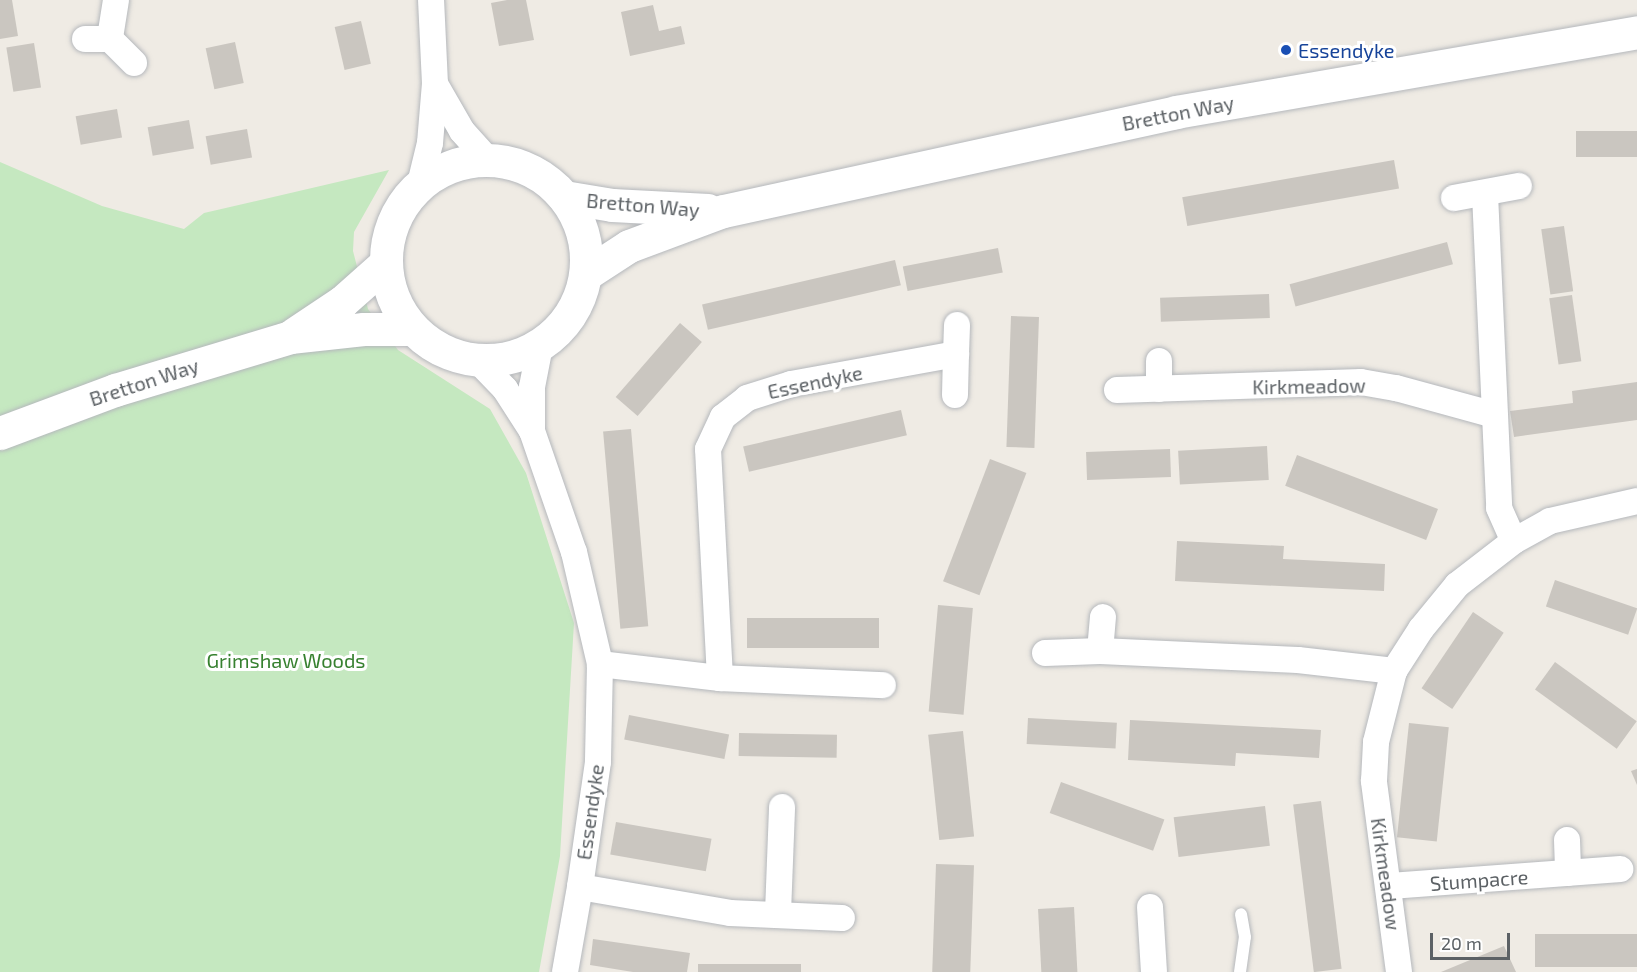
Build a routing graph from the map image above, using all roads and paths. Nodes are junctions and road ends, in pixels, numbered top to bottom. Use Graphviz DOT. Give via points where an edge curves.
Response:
graph roads {
  1 [pos="116,0"];
  2 [pos="432,0"];
  3 [pos="1637,32"];
  4 [pos="134,63"];
  5 [pos="435,84"];
  6 [pos="487,159"];
  7 [pos="420,184"];
  8 [pos="1519,186"];
  9 [pos="1485,194"];
  10 [pos="564,197"];
  11 [pos="1454,198"];
  12 [pos="723,211"];
  13 [pos="385,264"];
  14 [pos="586,273"];
  15 [pos="957,325"];
  16 [pos="412,329"];
  17 [pos="290,337"];
  18 [pos="540,346"];
  19 [pos="956,354"];
  20 [pos="478,361"];
  21 [pos="1159,361"];
  22 [pos="1159,389"];
  23 [pos="1118,390"];
  24 [pos="955,395"];
  25 [pos="1491,414"];
  26 [pos="532,430"];
  27 [pos="0,433"];
  28 [pos="1637,501"];
  29 [pos="1514,541"];
  30 [pos="1103,617"];
  31 [pos="1100,651"];
  32 [pos="1045,653"];
  33 [pos="600,664"];
  34 [pos="1394,671"];
  35 [pos="720,678"];
  36 [pos="883,685"];
  37 [pos="782,807"];
  38 [pos="1567,840"];
  39 [pos="1620,869"];
  40 [pos="1568,873"];
  41 [pos="1390,886"];
  42 [pos="580,887"];
  43 [pos="1150,908"];
  44 [pos="778,913"];
  45 [pos="1241,914"];
  46 [pos="842,918"];
  47 [pos="565,972"];
  48 [pos="1154,972"];
  49 [pos="1240,972"];
  50 [pos="1399,972"];
  1 -- 4 [label="street" via="98,39"];
  2 -- 5 [label="street"];
  3 -- 12 [label="street, Bretton Way" via="1176,112"];
  5 -- 6 [label="street" via="462,130"];
  5 -- 7 [label="street" via="430,143"];
  6 -- 7 [label="street" via="440,170"];
  6 -- 10 [label="street" via="516,164 543,177"];
  7 -- 13 [label="street" via="400,207 388,235"];
  8 -- 9 [label="street"];
  9 -- 11 [label="street"];
  9 -- 25 [label="street"];
  10 -- 12 [label="street, Bretton Way" via="612,205"];
  10 -- 14 [label="street" via="581,229"];
  12 -- 14 [label="street, Bretton Way" via="629,246"];
  13 -- 16 [label="street" via="394,299"];
  13 -- 17 [label="street, Bretton Way" via="342,302"];
  14 -- 18 [label="street" via="573,310 562,327"];
  15 -- 19 [label="street"];
  16 -- 17 [label="street, Bretton Way" via="364,328"];
  16 -- 20 [label="street" via="431,345 454,356"];
  17 -- 27 [label="street, Bretton Way" via="115,390"];
  18 -- 20 [label="street" via="510,358"];
  18 -- 26 [label="street, Essendyke" via="532,387"];
  19 -- 24 [label="street"];
  19 -- 35 [label="street, Essendyke" via="791,384 747,398 723,417 708,449"];
  20 -- 26 [label="street, Essendyke" via="505,389"];
  21 -- 22 [label="street"];
  22 -- 23 [label="street, Kirkmeadow"];
  22 -- 25 [label="street, Kirkmeadow" via="1361,382"];
  25 -- 29 [label="street" via="1499,508"];
  26 -- 33 [label="street, Essendyke" via="574,552"];
  28 -- 29 [label="street, Kirkmeadow" via="1550,521"];
  29 -- 34 [label="street, Kirkmeadow" via="1457,585 1421,629"];
  30 -- 31 [label="street"];
  31 -- 32 [label="street"];
  31 -- 34 [label="street" via="1298,660"];
  33 -- 35 [label="street"];
  33 -- 42 [label="street, Essendyke" via="598,762"];
  34 -- 41 [label="street, Kirkmeadow" via="1376,742 1374,780"];
  35 -- 36 [label="street"];
  37 -- 44 [label="street"];
  38 -- 40 [label="street"];
  39 -- 40 [label="street, Stumpacre"];
  40 -- 41 [label="street, Stumpacre"];
  41 -- 50 [label="street, Kirkmeadow"];
  42 -- 44 [label="street, Essendyke" via="729,913"];
  42 -- 47 [label="street, Essendyke"];
  43 -- 48 [label="street"];
  44 -- 46 [label="street, Essendyke"];
  45 -- 49 [label="lane" via="1245,937"];
}
